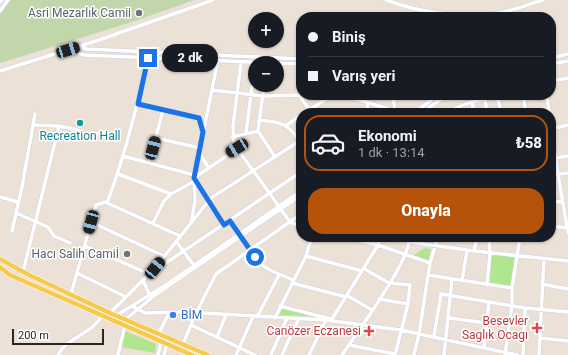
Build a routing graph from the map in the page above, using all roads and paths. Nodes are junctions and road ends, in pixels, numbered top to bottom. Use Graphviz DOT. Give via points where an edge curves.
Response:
graph roads {
  1 [pos="2,0"];
  2 [pos="8,0"];
  3 [pos="213,0"];
  4 [pos="386,0"];
  5 [pos="543,0"];
  6 [pos="0,2"];
  7 [pos="0,10"];
  8 [pos="504,11"];
  9 [pos="435,12"];
  10 [pos="492,12"];
  11 [pos="79,46"];
  12 [pos="68,50"];
  13 [pos="218,55"];
  14 [pos="568,55"];
  15 [pos="556,57"];
  16 [pos="148,58"];
  17 [pos="296,59"];
  18 [pos="218,61"];
  19 [pos="568,61"];
  20 [pos="241,62"];
  21 [pos="248,62"];
  22 [pos="284,63"];
  23 [pos="556,63"];
  24 [pos="296,64"];
  25 [pos="0,71"];
  26 [pos="568,78"];
  27 [pos="556,80"];
  28 [pos="212,90"];
  29 [pos="263,92"];
  30 [pos="237,93"];
  31 [pos="250,94"];
  32 [pos="296,95"];
  33 [pos="262,96"];
  34 [pos="325,100"];
  35 [pos="431,100"];
  36 [pos="440,100"];
  37 [pos="478,100"];
  38 [pos="360,101"];
  39 [pos="472,101"];
  40 [pos="368,102"];
  41 [pos="138,104"];
  42 [pos="315,108"];
  43 [pos="367,108"];
  44 [pos="384,108"];
  45 [pos="421,108"];
  46 [pos="429,108"];
  47 [pos="455,108"];
  48 [pos="473,108"];
  49 [pos="163,110"];
  50 [pos="35,114"];
  51 [pos="296,119"];
  52 [pos="259,120"];
  53 [pos="33,125"];
  54 [pos="287,125"];
  55 [pos="568,125"];
  56 [pos="59,126"];
  57 [pos="556,128"];
  58 [pos="258,131"];
  59 [pos="203,132"];
  60 [pos="246,133"];
  61 [pos="120,136"];
  62 [pos="296,136"];
  63 [pos="232,137"];
  64 [pos="156,138"];
  65 [pos="296,144"];
  66 [pos="237,148"];
  67 [pos="199,150"];
  68 [pos="123,156"];
  69 [pos="568,156"];
  70 [pos="275,157"];
  71 [pos="556,158"];
  72 [pos="149,163"];
  73 [pos="208,167"];
  74 [pos="253,170"];
  75 [pos="568,173"];
  76 [pos="118,174"];
  77 [pos="558,174"];
  78 [pos="296,175"];
  79 [pos="194,178"];
  80 [pos="170,194"];
  81 [pos="269,194"];
  82 [pos="296,195"];
  83 [pos="0,197"];
  84 [pos="296,198"];
  85 [pos="209,201"];
  86 [pos="18,202"];
  87 [pos="556,202"];
  88 [pos="561,202"];
  89 [pos="107,203"];
  90 [pos="279,208"];
  91 [pos="16,214"];
  92 [pos="296,218"];
  93 [pos="230,221"];
  94 [pos="36,222"];
  95 [pos="91,222"];
  96 [pos="290,222"];
  97 [pos="153,223"];
  98 [pos="191,224"];
  99 [pos="296,224"];
  100 [pos="224,225"];
  101 [pos="556,227"];
  102 [pos="568,228"];
  103 [pos="12,231"];
  104 [pos="568,233"];
  105 [pos="240,235"];
  106 [pos="180,236"];
  107 [pos="176,241"];
  108 [pos="310,242"];
  109 [pos="366,242"];
  110 [pos="379,242"];
  111 [pos="410,242"];
  112 [pos="436,242"];
  113 [pos="475,242"];
  114 [pos="489,242"];
  115 [pos="519,242"];
  116 [pos="70,243"];
  117 [pos="378,245"];
  118 [pos="85,246"];
  119 [pos="435,247"];
  120 [pos="467,250"];
  121 [pos="184,251"];
  122 [pos="250,251"];
  123 [pos="474,251"];
  124 [pos="490,253"];
  125 [pos="405,254"];
  126 [pos="164,256"];
  127 [pos="306,256"];
  128 [pos="518,256"];
  129 [pos="544,258"];
  130 [pos="0,259"];
  131 [pos="568,261"];
  132 [pos="430,263"];
  133 [pos="194,266"];
  134 [pos="0,267"];
  135 [pos="155,268"];
  136 [pos="363,270"];
  137 [pos="23,272"];
  138 [pos="77,274"];
  139 [pos="148,274"];
  140 [pos="279,275"];
  141 [pos="428,275"];
  142 [pos="452,279"];
  143 [pos="143,280"];
  144 [pos="462,281"];
  145 [pos="292,282"];
  146 [pos="389,283"];
  147 [pos="542,284"];
  148 [pos="487,285"];
  149 [pos="512,288"];
  150 [pos="568,289"];
  151 [pos="71,294"];
  152 [pos="149,294"];
  153 [pos="451,296"];
  154 [pos="126,297"];
  155 [pos="347,297"];
  156 [pos="379,299"];
  157 [pos="489,302"];
  158 [pos="408,304"];
  159 [pos="512,305"];
  160 [pos="132,306"];
  161 [pos="280,306"];
  162 [pos="525,308"];
  163 [pos="137,309"];
  164 [pos="372,310"];
  165 [pos="542,310"];
  166 [pos="568,312"];
  167 [pos="110,313"];
  168 [pos="169,313"];
  169 [pos="196,313"];
  170 [pos="102,315"];
  171 [pos="117,315"];
  172 [pos="226,315"];
  173 [pos="255,317"];
  174 [pos="275,318"];
  175 [pos="287,318"];
  176 [pos="449,318"];
  177 [pos="332,319"];
  178 [pos="126,320"];
  179 [pos="298,320"];
  180 [pos="326,320"];
  181 [pos="487,323"];
  182 [pos="125,325"];
  183 [pos="191,325"];
  184 [pos="363,325"];
  185 [pos="401,330"];
  186 [pos="161,334"];
  187 [pos="419,334"];
  188 [pos="434,336"];
  189 [pos="217,337"];
  190 [pos="169,338"];
  191 [pos="540,338"];
  192 [pos="446,339"];
  193 [pos="161,341"];
  194 [pos="568,341"];
  195 [pos="167,344"];
  196 [pos="183,344"];
  197 [pos="349,345"];
  198 [pos="484,347"];
  199 [pos="240,348"];
  200 [pos="505,353"];
  201 [pos="395,354"];
  202 [pos="59,355"];
  203 [pos="118,355"];
  204 [pos="158,355"];
  205 [pos="164,355"];
  206 [pos="192,355"];
  207 [pos="208,355"];
  208 [pos="236,355"];
  209 [pos="255,355"];
  210 [pos="271,355"];
  211 [pos="282,355"];
  212 [pos="309,355"];
  213 [pos="342,355"];
  214 [pos="414,355"];
  215 [pos="444,355"];
  216 [pos="517,355"];
  217 [pos="523,355"];
  218 [pos="539,355"];
  1 -- 6 [label="street"];
  2 -- 7 [label="street"];
  3 -- 11 [label="street"];
  4 -- 9 [label="street" via="407,8"];
  5 -- 8 [label="street"];
  8 -- 10 [label="street"];
  11 -- 12 [label="street"];
  11 -- 13 [label="street" via="87,49"];
  12 -- 16 [label="street" via="84,55"];
  12 -- 25 [label="street"];
  13 -- 17 [label="street"];
  13 -- 18 [label="street"];
  14 -- 15 [label="street"];
  16 -- 18 [label="street"];
  16 -- 41 [label="street"];
  18 -- 20 [label="street"];
  18 -- 28 [label="street"];
  19 -- 23 [label="street"];
  20 -- 21 [label="street"];
  20 -- 30 [label="street"];
  22 -- 24 [label="street"];
  26 -- 27 [label="street"];
  28 -- 30 [label="street"];
  28 -- 59 [label="street"];
  29 -- 33 [label="street"];
  30 -- 31 [label="street"];
  30 -- 63 [label="street"];
  31 -- 33 [label="street"];
  31 -- 60 [label="street"];
  32 -- 33 [label="street"];
  33 -- 52 [label="street"];
  34 -- 42 [label="street"];
  35 -- 45 [label="street"];
  36 -- 46 [label="street"];
  37 -- 39 [label="street"];
  38 -- 40 [label="street"];
  39 -- 47 [label="street"];
  39 -- 48 [label="street"];
  40 -- 43 [label="street"];
  40 -- 44 [label="street"];
  41 -- 49 [label="street"];
  41 -- 68 [label="street"];
  49 -- 59 [label="street" via="199,118"];
  49 -- 64 [label="street"];
  50 -- 53 [label="street"];
  51 -- 54 [label="street"];
  52 -- 54 [label="street"];
  52 -- 58 [label="street"];
  53 -- 56 [label="street"];
  53 -- 86 [label="street"];
  54 -- 62 [label="street"];
  55 -- 57 [label="street"];
  56 -- 61 [label="street" via="82,131 91,137 100,132"];
  56 -- 94 [label="street"];
  58 -- 60 [label="street"];
  58 -- 70 [label="street"];
  59 -- 67 [label="street"];
  60 -- 63 [label="street"];
  63 -- 66 [label="street"];
  64 -- 67 [label="street"];
  64 -- 72 [label="street"];
  65 -- 70 [label="street"];
  66 -- 73 [label="street"];
  66 -- 74 [label="street"];
  67 -- 73 [label="street"];
  67 -- 79 [label="street"];
  68 -- 72 [label="street"];
  68 -- 76 [label="street"];
  69 -- 71 [label="street"];
  70 -- 74 [label="street"];
  71 -- 77 [label="street"];
  72 -- 79 [label="street"];
  73 -- 79 [label="street"];
  74 -- 81 [label="street"];
  74 -- 85 [label="street"];
  75 -- 77 [label="street"];
  76 -- 80 [label="street"];
  76 -- 89 [label="street"];
  77 -- 88 [label="street"];
  78 -- 81 [label="street"];
  79 -- 80 [label="street"];
  79 -- 85 [label="street"];
  79 -- 98 [label="street" via="196,201"];
  80 -- 97 [label="street"];
  81 -- 90 [label="street"];
  81 -- 93 [label="street"];
  82 -- 90 [label="street"];
  83 -- 86 [label="street"];
  84 -- 90 [label="street"];
  85 -- 98 [label="street"];
  85 -- 100 [label="street"];
  86 -- 91 [label="street"];
  87 -- 88 [label="street"];
  88 -- 102 [label="street"];
  89 -- 95 [label="street" via="96,205"];
  89 -- 97 [label="street"];
  90 -- 96 [label="street"];
  90 -- 105 [label="street"];
  91 -- 94 [label="street"];
  91 -- 103 [label="street"];
  92 -- 96 [label="street"];
  93 -- 100 [label="street"];
  93 -- 105 [label="street"];
  94 -- 116 [label="street" via="48,227 55,236"];
  94 -- 137 [label="street"];
  95 -- 118 [label="street"];
  95 -- 126 [label="street"];
  96 -- 99 [label="street"];
  96 -- 122 [label="street"];
  97 -- 106 [label="street"];
  98 -- 106 [label="street"];
  100 -- 121 [label="street"];
  101 -- 102 [label="street"];
  102 -- 104 [label="street"];
  105 -- 122 [label="street"];
  105 -- 133 [label="street"];
  106 -- 107 [label="street"];
  107 -- 121 [label="street"];
  107 -- 126 [label="street"];
  108 -- 127 [label="street"];
  109 -- 117 [label="street"];
  110 -- 117 [label="street"];
  111 -- 119 [label="street"];
  111 -- 125 [label="street"];
  112 -- 119 [label="street"];
  113 -- 123 [label="street"];
  114 -- 124 [label="street"];
  115 -- 128 [label="street"];
  117 -- 125 [label="street"];
  117 -- 136 [label="street"];
  118 -- 138 [label="street"];
  118 -- 139 [label="street"];
  119 -- 120 [label="street"];
  119 -- 132 [label="street"];
  120 -- 123 [label="street"];
  120 -- 144 [label="street"];
  121 -- 133 [label="street"];
  121 -- 135 [label="street"];
  122 -- 140 [label="street" via="263,267"];
  122 -- 169 [label="street" via="216,274"];
  123 -- 124 [label="street"];
  124 -- 128 [label="street"];
  124 -- 148 [label="street"];
  125 -- 132 [label="street"];
  125 -- 146 [label="street"];
  126 -- 135 [label="street"];
  127 -- 136 [label="street"];
  127 -- 145 [label="street"];
  128 -- 129 [label="street"];
  128 -- 149 [label="street"];
  129 -- 131 [label="street"];
  129 -- 147 [label="street"];
  130 -- 137 [label="main road"];
  132 -- 141 [label="street"];
  133 -- 152 [label="street"];
  133 -- 163 [label="street"];
  134 -- 170 [label="main road" via="10,275"];
  135 -- 139 [label="street"];
  136 -- 146 [label="street"];
  136 -- 155 [label="street"];
  137 -- 151 [label="main road"];
  138 -- 151 [label="street"];
  138 -- 154 [label="street"];
  139 -- 143 [label="street"];
  140 -- 145 [label="street"];
  140 -- 173 [label="street"];
  141 -- 142 [label="street"];
  141 -- 187 [label="street"];
  142 -- 144 [label="street"];
  142 -- 153 [label="street"];
  143 -- 152 [label="street"];
  143 -- 154 [label="street"];
  144 -- 148 [label="street"];
  145 -- 155 [label="street"];
  145 -- 161 [label="street"];
  146 -- 156 [label="street"];
  146 -- 158 [label="street" via="410,285"];
  147 -- 150 [label="street"];
  147 -- 165 [label="street"];
  148 -- 149 [label="street"];
  149 -- 159 [label="street"];
  151 -- 167 [label="main road"];
  152 -- 160 [label="street"];
  153 -- 157 [label="street"];
  153 -- 176 [label="street"];
  153 -- 188 [label="street" via="441,294"];
  154 -- 167 [label="street"];
  155 -- 164 [label="street"];
  155 -- 177 [label="street"];
  156 -- 158 [label="street"];
  156 -- 164 [label="street"];
  157 -- 159 [label="street"];
  157 -- 181 [label="street"];
  158 -- 185 [label="street"];
  159 -- 162 [label="street"];
  159 -- 200 [label="street"];
  160 -- 163 [label="street"];
  160 -- 171 [label="street"];
  161 -- 174 [label="street"];
  161 -- 177 [label="street"];
  162 -- 165 [label="street"];
  162 -- 217 [label="street"];
  163 -- 168 [label="street" via="145,313"];
  163 -- 178 [label="street"];
  164 -- 184 [label="street"];
  165 -- 166 [label="street"];
  165 -- 191 [label="street"];
  167 -- 171 [label="main road"];
  168 -- 169 [label="street"];
  168 -- 186 [label="street"];
  169 -- 172 [label="street"];
  169 -- 183 [label="street"];
  170 -- 182 [label="main road"];
  170 -- 202 [label="street" via="97,324 63,348"];
  171 -- 178 [label="main road"];
  172 -- 173 [label="street"];
  172 -- 189 [label="street"];
  173 -- 174 [label="street"];
  173 -- 199 [label="street"];
  174 -- 175 [label="street"];
  175 -- 179 [label="street"];
  175 -- 210 [label="street"];
  176 -- 181 [label="street"];
  176 -- 192 [label="street"];
  177 -- 180 [label="street"];
  178 -- 186 [label="main road"];
  179 -- 180 [label="street"];
  179 -- 211 [label="street"];
  180 -- 184 [label="street"];
  180 -- 212 [label="street"];
  181 -- 198 [label="street"];
  182 -- 193 [label="main road"];
  182 -- 203 [label="street"];
  183 -- 189 [label="street"];
  183 -- 196 [label="street"];
  184 -- 185 [label="street"];
  184 -- 197 [label="street"];
  185 -- 187 [label="street"];
  185 -- 201 [label="street"];
  186 -- 190 [label="main road"];
  186 -- 193 [label="street"];
  187 -- 188 [label="street"];
  187 -- 214 [label="street"];
  188 -- 192 [label="street"];
  189 -- 199 [label="street"];
  190 -- 195 [label="street"];
  190 -- 196 [label="main road"];
  191 -- 194 [label="street"];
  191 -- 218 [label="street"];
  192 -- 198 [label="street"];
  192 -- 215 [label="street"];
  193 -- 195 [label="main road"];
  193 -- 204 [label="street"];
  195 -- 205 [label="street"];
  195 -- 206 [label="main road"];
  196 -- 207 [label="main road"];
  197 -- 201 [label="street"];
  197 -- 213 [label="street"];
  198 -- 200 [label="street"];
  199 -- 208 [label="street"];
  199 -- 209 [label="street"];
  200 -- 216 [label="street"];
}
